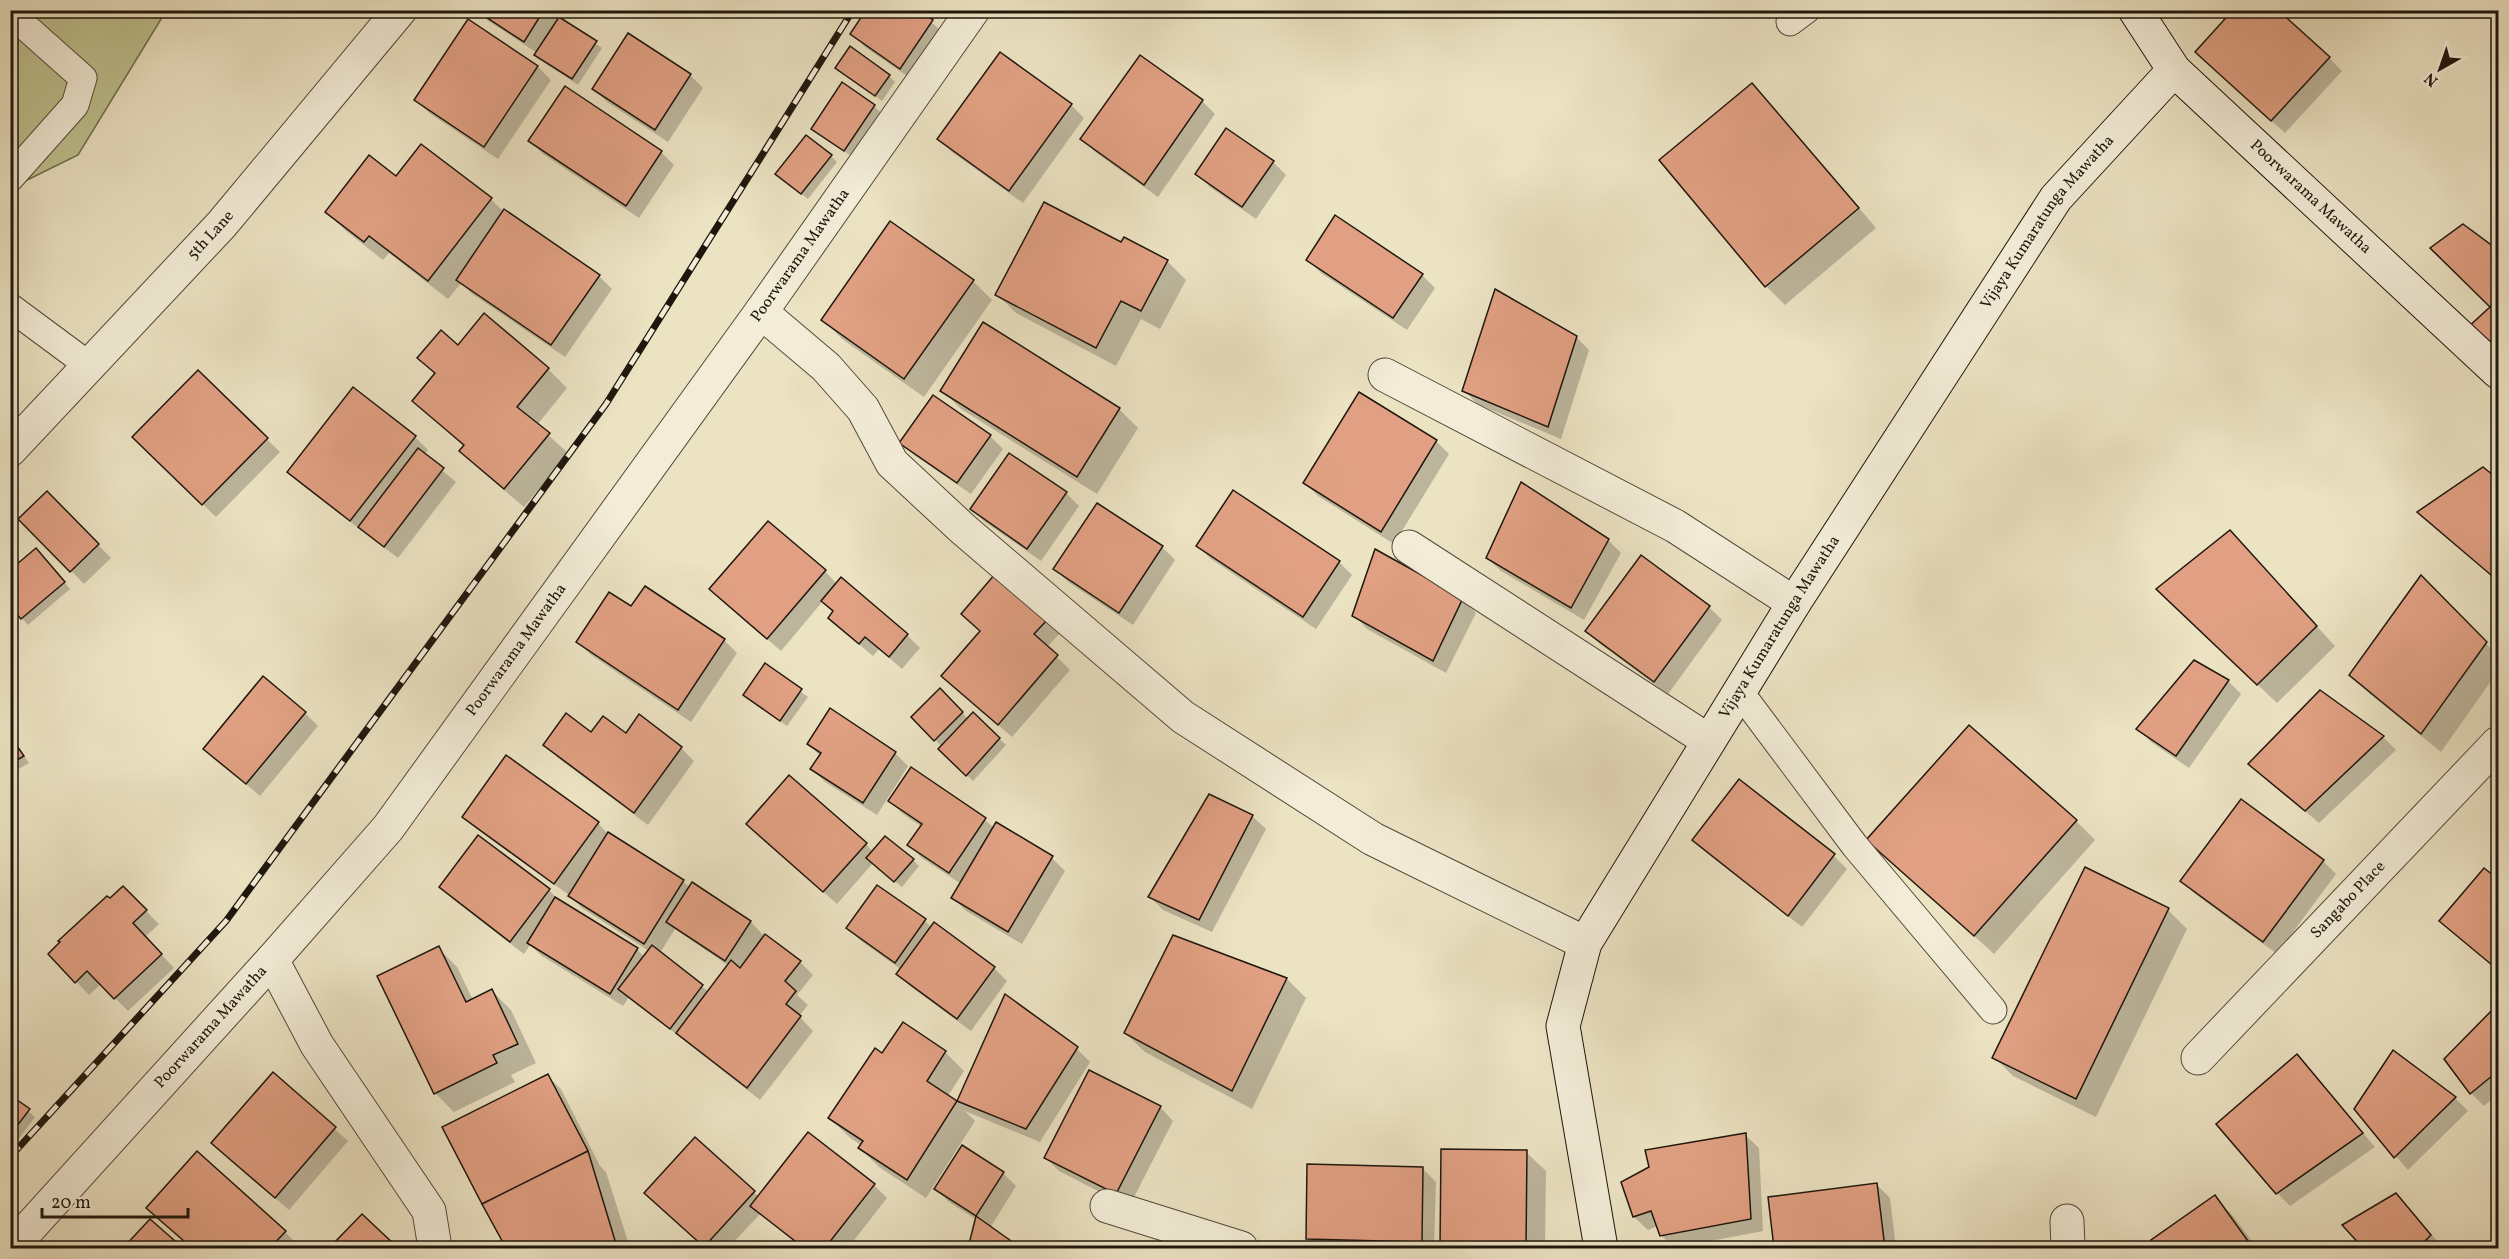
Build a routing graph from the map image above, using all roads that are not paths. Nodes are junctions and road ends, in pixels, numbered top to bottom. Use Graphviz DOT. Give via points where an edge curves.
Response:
graph roads {
  1 [pos="400,10"];
  2 [pos="973,10"];
  3 [pos="2135,10"];
  4 [pos="10,13"];
  5 [pos="2174,70"];
  6 [pos="10,178"];
  7 [pos="10,307"];
  8 [pos="760,312"];
  9 [pos="91,367"];
  10 [pos="2499,372"];
  11 [pos="1385,375"];
  12 [pos="10,450"];
  13 [pos="1409,547"];
  14 [pos="1794,603"];
  15 [pos="1739,691"];
  16 [pos="1709,741"];
  17 [pos="2499,743"];
  18 [pos="1585,943"];
  19 [pos="272,960"];
  20 [pos="1993,1010"];
  21 [pos="2198,1058"];
  22 [pos="1107,1206"];
  23 [pos="10,1248"];
  24 [pos="435,1248"];
  25 [pos="1241,1248"];
  26 [pos="1601,1248"];
  1 -- 9 [label="street, 5th Lane" via="222,225"];
  2 -- 8 [label="street, Poorwarama Mawatha"];
  3 -- 5 [label="street, Poorwarama Mawatha"];
  4 -- 6 [label="lane" via="83,78 75,105"];
  5 -- 10 [label="street, Poorwarama Mawatha"];
  5 -- 14 [label="street, Vijaya Kumaratunga Mawatha" via="2056,198"];
  7 -- 9 [label="lane"];
  8 -- 18 [label="street" via="826,368 863,409 892,463 963,529 1183,717 1373,839"];
  8 -- 19 [label="street, Poorwarama Mawatha" via="388,828"];
  9 -- 12 [label="street, 5th Lane"];
  11 -- 14 [label="street" via="1675,526"];
  13 -- 16 [label="street"];
  14 -- 15 [label="street, Vijaya Kumaratunga Mawatha"];
  15 -- 16 [label="street, Vijaya Kumaratunga Mawatha"];
  15 -- 20 [label="lane" via="1855,846"];
  16 -- 18 [label="street, Vijaya Kumaratunga Mawatha"];
  17 -- 21 [label="street, Sangabo Place"];
  18 -- 26 [label="street, Vijaya Kumaratunga Mawatha" via="1563,1026"];
  19 -- 23 [label="street, Poorwarama Mawatha"];
  19 -- 24 [label="street" via="317,1045 429,1211"];
  22 -- 25 [label="street"];
}
